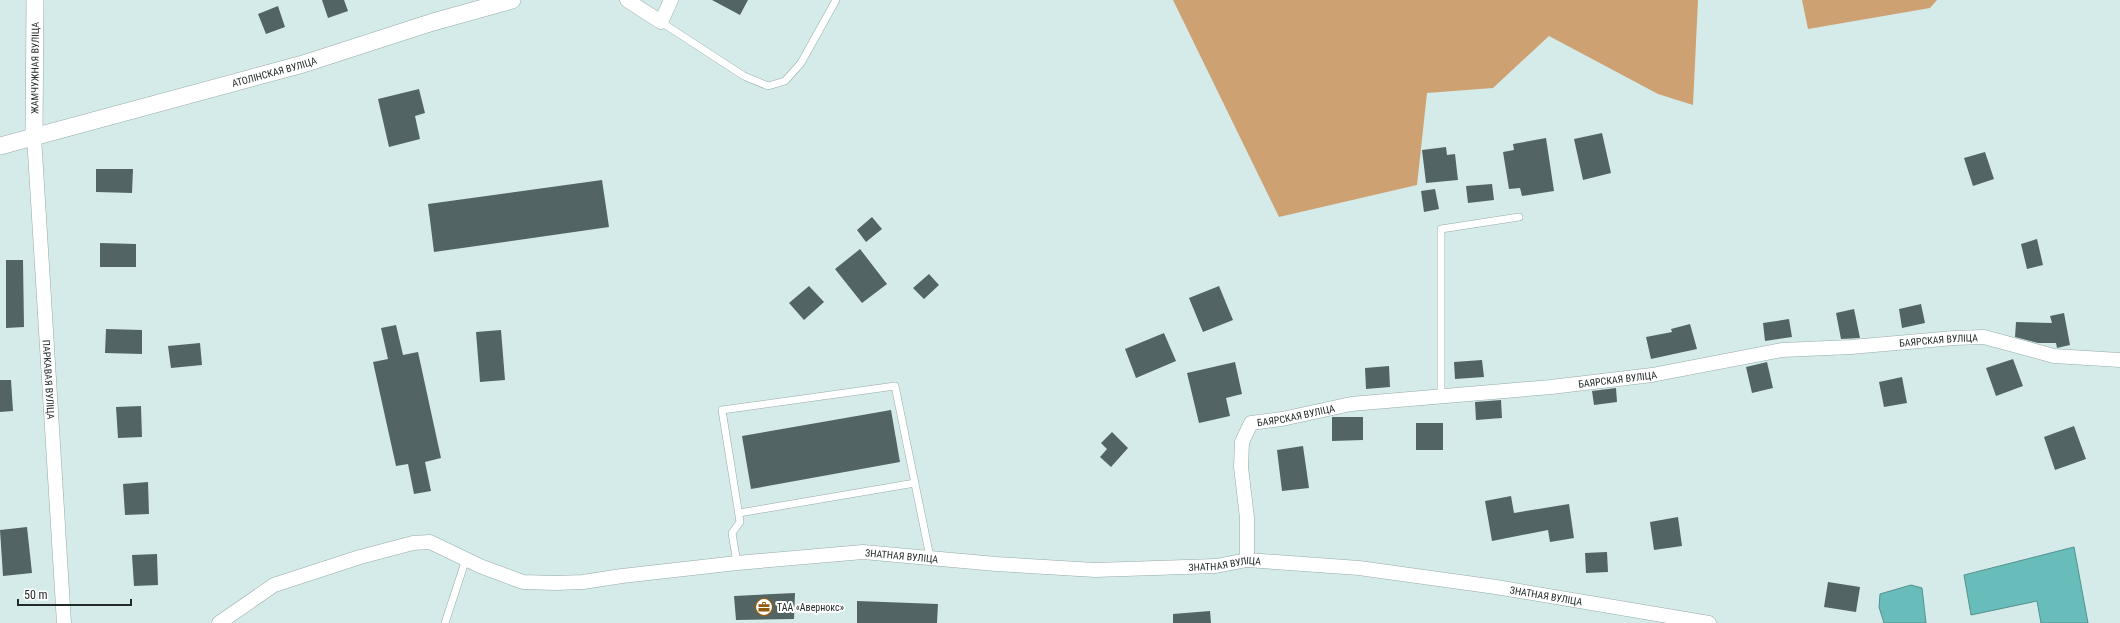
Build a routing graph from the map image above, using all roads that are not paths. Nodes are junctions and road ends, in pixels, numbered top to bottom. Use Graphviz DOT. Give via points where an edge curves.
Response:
graph roads {
  1 [pos="36,0"];
  2 [pos="512,0"];
  3 [pos="627,0"];
  4 [pos="671,0"];
  5 [pos="836,0"];
  6 [pos="661,22"];
  7 [pos="34,136"];
  8 [pos="0,146"];
  9 [pos="1519,217"];
  10 [pos="2120,360"];
  11 [pos="1441,395"];
  12 [pos="915,483"];
  13 [pos="739,513"];
  14 [pos="930,557"];
  15 [pos="466,559"];
  16 [pos="1247,560"];
  17 [pos="737,563"];
  18 [pos="64,623"];
  19 [pos="219,623"];
  20 [pos="445,623"];
  21 [pos="1709,623"];
  1 -- 7 [label="street, ЖАМЧУЖНАЯ ВУЛІЦА"];
  2 -- 7 [label="street, АТОЛІНСКАЯ ВУЛІЦА" via="433,22 304,64"];
  3 -- 6 [label="street"];
  4 -- 6 [label="street"];
  5 -- 6 [label="lane" via="801,63 785,81 768,86 744,76"];
  7 -- 8 [label="street, АТОЛІНСКАЯ ВУЛІЦА"];
  7 -- 18 [label="street, ПАРКАВАЯ ВУЛІЦА"];
  9 -- 11 [label="lane" via="1441,229"];
  10 -- 11 [label="street, БАЯРСКАЯ ВУЛІЦА" via="2054,356 1984,337 1954,338 1782,350 1652,375 1551,387"];
  11 -- 16 [label="street, БАЯРСКАЯ ВУЛІЦА" via="1350,404 1251,423 1242,442 1241,467 1247,518"];
  12 -- 13 [label="lane"];
  12 -- 13 [label="lane" via="895,386 722,410"];
  12 -- 14 [label="lane"];
  13 -- 17 [label="lane" via="740,522 732,533"];
  14 -- 16 [label="street, ЗНАТНАЯ ВУЛІЦА" via="1095,570 1216,566"];
  14 -- 17 [label="street, ЗНАТНАЯ ВУЛІЦА" via="863,552"];
  15 -- 17 [label="street, ЗНАТНАЯ ВУЛІЦА" via="495,573 523,582 556,583"];
  15 -- 19 [label="street, ЗНАТНАЯ ВУЛІЦА" via="430,542 413,543 274,585"];
  15 -- 20 [label="lane"];
  16 -- 21 [label="street, ЗНАТНАЯ ВУЛІЦА" via="1359,568 1496,587"];
}
